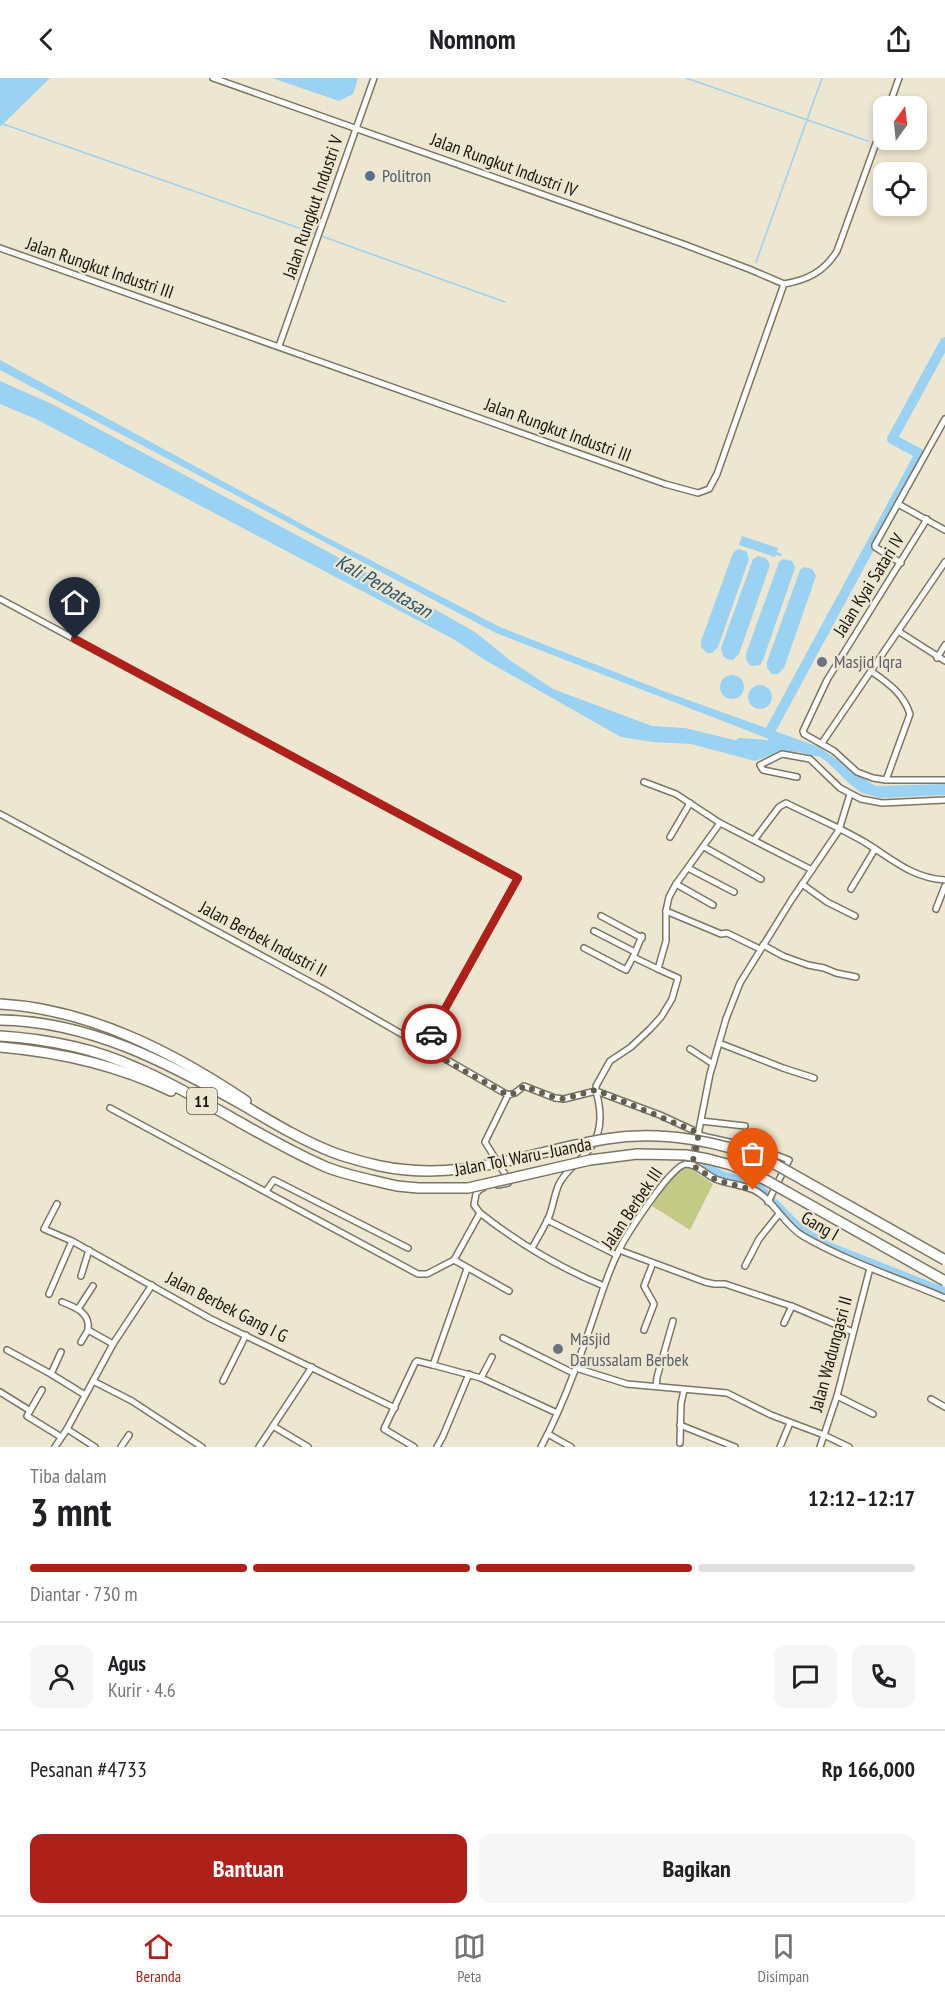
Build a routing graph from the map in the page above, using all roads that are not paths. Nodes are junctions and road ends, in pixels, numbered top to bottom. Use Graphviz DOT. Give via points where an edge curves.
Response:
graph roads {
  1 [pos="213,78"];
  2 [pos="374,78"];
  3 [pos="899,78"];
  4 [pos="893,96"];
  5 [pos="356,129"];
  6 [pos="874,150"];
  7 [pos="0,249"];
  8 [pos="784,284"];
  9 [pos="279,346"];
  10 [pos="945,419"];
  11 [pos="898,504"];
  12 [pos="927,519"];
  13 [pos="945,530"];
  14 [pos="945,562"];
  15 [pos="901,563"];
  16 [pos="0,599"];
  17 [pos="898,631"];
  18 [pos="945,645"];
  19 [pos="937,658"];
  20 [pos="945,661"];
  21 [pos="871,671"];
  22 [pos="822,743"];
  23 [pos="797,777"];
  24 [pos="886,780"];
  25 [pos="945,780"];
  26 [pos="644,782"];
  27 [pos="850,794"];
  28 [pos="945,800"];
  29 [pos="690,803"];
  30 [pos="0,814"];
  31 [pos="720,823"];
  32 [pos="839,830"];
  33 [pos="670,837"];
  34 [pos="754,840"];
  35 [pos="704,847"];
  36 [pos="875,849"];
  37 [pos="688,868"];
  38 [pos="812,870"];
  39 [pos="761,879"];
  40 [pos="945,880"];
  41 [pos="676,884"];
  42 [pos="802,884"];
  43 [pos="945,886"];
  44 [pos="851,889"];
  45 [pos="734,892"];
  46 [pos="713,905"];
  47 [pos="936,909"];
  48 [pos="666,910"];
  49 [pos="600,916"];
  50 [pos="855,916"];
  51 [pos="594,931"];
  52 [pos="762,947"];
  53 [pos="585,948"];
  54 [pos="634,954"];
  55 [pos="658,969"];
  56 [pos="856,977"];
  57 [pos="0,1004"];
  58 [pos="0,1020"];
  59 [pos="0,1036"];
  60 [pos="719,1043"];
  61 [pos="0,1047"];
  62 [pos="423,1048"];
  63 [pos="690,1049"];
  64 [pos="713,1064"];
  65 [pos="814,1078"];
  66 [pos="596,1090"];
  67 [pos="508,1095"];
  68 [pos="110,1108"];
  69 [pos="701,1121"];
  70 [pos="745,1126"];
  71 [pos="698,1134"];
  72 [pos="303,1139"];
  73 [pos="284,1146"];
  74 [pos="692,1165"];
  75 [pos="266,1191"];
  76 [pos="769,1201"];
  77 [pos="57,1204"];
  78 [pos="480,1213"];
  79 [pos="779,1214"];
  80 [pos="548,1220"];
  81 [pos="72,1241"];
  82 [pos="408,1248"];
  83 [pos="532,1248"];
  84 [pos="89,1250"];
  85 [pos="618,1252"];
  86 [pos="454,1260"];
  87 [pos="945,1260"];
  88 [pos="653,1263"];
  89 [pos="745,1266"];
  90 [pos="870,1268"];
  91 [pos="467,1269"];
  92 [pos="81,1276"];
  93 [pos="945,1281"];
  94 [pos="152,1285"];
  95 [pos="93,1286"];
  96 [pos="604,1286"];
  97 [pos="509,1291"];
  98 [pos="49,1294"];
  99 [pos="945,1298"];
  100 [pos="62,1302"];
  101 [pos="792,1306"];
  102 [pos="78,1309"];
  103 [pos="673,1321"];
  104 [pos="784,1323"];
  105 [pos="644,1329"];
  106 [pos="88,1330"];
  107 [pos="853,1332"];
  108 [pos="246,1335"];
  109 [pos="503,1338"];
  110 [pos="81,1342"];
  111 [pos="113,1344"];
  112 [pos="7,1350"];
  113 [pos="61,1352"];
  114 [pos="492,1357"];
  115 [pos="433,1365"];
  116 [pos="312,1366"];
  117 [pos="574,1370"];
  118 [pos="51,1374"];
  119 [pos="469,1374"];
  120 [pos="481,1378"];
  121 [pos="93,1381"];
  122 [pos="223,1381"];
  123 [pos="656,1386"];
  124 [pos="42,1390"];
  125 [pos="684,1390"];
  126 [pos="0,1392"];
  127 [pos="85,1395"];
  128 [pos="837,1396"];
  129 [pos="932,1399"];
  130 [pos="945,1407"];
  131 [pos="395,1408"];
  132 [pos="29,1410"];
  133 [pos="557,1413"];
  134 [pos="873,1414"];
  135 [pos="790,1423"];
  136 [pos="680,1425"];
  137 [pos="273,1426"];
  138 [pos="67,1429"];
  139 [pos="548,1434"];
  140 [pos="129,1435"];
  141 [pos="824,1435"];
  142 [pos="61,1437"];
  143 [pos="680,1443"];
  144 [pos="262,1446"];
  145 [pos="55,1447"];
  146 [pos="95,1447"];
  147 [pos="121,1447"];
  148 [pos="202,1447"];
  149 [pos="308,1447"];
  150 [pos="414,1447"];
  151 [pos="437,1447"];
  152 [pos="541,1447"];
  153 [pos="571,1447"];
  154 [pos="735,1447"];
  155 [pos="780,1447"];
  156 [pos="820,1447"];
  157 [pos="849,1447"];
  1 -- 5 [label="street, Jalan Rungkut Industri IV"];
  2 -- 5 [label="street, Jalan Rungkut Industri V"];
  3 -- 4 [label="street"];
  5 -- 8 [label="street, Jalan Rungkut Industri IV" via="683,244"];
  5 -- 9 [label="street, Jalan Rungkut Industri V"];
  6 -- 8 [label="street" via="831,261 808,278"];
  7 -- 9 [label="street, Jalan Rungkut Industri III"];
  8 -- 9 [label="street, Jalan Rungkut Industri III" via="717,474 709,489 698,493"];
  10 -- 11 [label="street"];
  11 -- 12 [label="street"];
  11 -- 15 [label="street" via="874,546"];
  12 -- 13 [label="street"];
  12 -- 15 [label="street, Jalan Kyai Satari IV"];
  14 -- 17 [label="street"];
  15 -- 22 [label="street, Jalan Kyai Satari IV" via="827,680 803,731"];
  16 -- 62 [label="street" via="518,878"];
  17 -- 19 [label="street"];
  17 -- 21 [label="street"];
  18 -- 19 [label="street"];
  19 -- 20 [label="street"];
  21 -- 22 [label="street"];
  21 -- 24 [label="street" via="894,687 910,714"];
  22 -- 24 [label="street" via="857,772"];
  23 -- 27 [label="street" via="763,770 760,765 782,754 810,759"];
  24 -- 25 [label="street"];
  26 -- 29 [label="street"];
  27 -- 28 [label="street" via="882,803"];
  27 -- 32 [label="street"];
  29 -- 31 [label="street"];
  29 -- 33 [label="street"];
  30 -- 62 [label="street, Jalan Berbek Industri II" via="325,990"];
  31 -- 34 [label="street"];
  31 -- 35 [label="street"];
  32 -- 34 [label="street" via="786,803"];
  32 -- 36 [label="street"];
  32 -- 38 [label="street"];
  34 -- 38 [label="street"];
  35 -- 37 [label="street"];
  35 -- 39 [label="street"];
  36 -- 40 [label="street" via="917,874"];
  36 -- 44 [label="street"];
  37 -- 41 [label="street"];
  37 -- 45 [label="street"];
  38 -- 42 [label="street"];
  41 -- 46 [label="street"];
  41 -- 48 [label="street"];
  42 -- 50 [label="street"];
  42 -- 52 [label="street"];
  43 -- 47 [label="street"];
  48 -- 52 [label="street"];
  48 -- 55 [label="street" via="666,941"];
  49 -- 54 [label="street" via="642,937"];
  51 -- 54 [label="street"];
  52 -- 56 [label="street" via="808,965"];
  52 -- 60 [label="street" via="741,982"];
  53 -- 54 [label="street" via="626,970"];
  54 -- 55 [label="street"];
  55 -- 66 [label="street" via="678,978 672,999 650,1029 610,1061"];
  57 -- 72 [label="highway" via="77,1017 154,1047"];
  58 -- 72 [label="highway, Jalan Tol Waru–Juanda / 11" via="54,1026 125,1045 188,1074"];
  59 -- 73 [label="highway, Jalan Tol Waru–Juanda / 11" via="55,1042 124,1062"];
  60 -- 64 [label="street"];
  60 -- 65 [label="street"];
  61 -- 73 [label="highway" via="112,1068 163,1087"];
  62 -- 67 [label="street, Jalan Berbek Industri II"];
  63 -- 64 [label="street"];
  64 -- 69 [label="street"];
  66 -- 67 [label="street" via="564,1099 524,1086"];
  66 -- 71 [label="street"];
  66 -- 80 [label="street" via="601,1117 596,1138 559,1184"];
  67 -- 78 [label="street" via="485,1142 508,1182 479,1190 474,1205"];
  68 -- 75 [label="street"];
  69 -- 70 [label="street"];
  69 -- 71 [label="street"];
  71 -- 74 [label="street"];
  71 -- 76 [label="street" via="789,1160"];
  72 -- 87 [label="highway, Jalan Tol Waru–Juanda / 11, bridge" via="333,1153 380,1166 427,1172 502,1163 630,1136 697,1140 773,1163"];
  73 -- 93 [label="highway, Jalan Tol Waru–Juanda / 11, bridge" via="329,1168 397,1186 430,1189 468,1188 590,1160 638,1154 697,1157 731,1165 764,1179"];
  74 -- 76 [label="street, Gang I" via="716,1180 753,1190"];
  74 -- 85 [label="street, Jalan Berbek III" via="685,1164 670,1175"];
  75 -- 82 [label="street" via="274,1180"];
  75 -- 86 [label="street" via="418,1274 427,1274"];
  76 -- 79 [label="street, Gang I"];
  77 -- 81 [label="street, Jalan Berbek Gang I G" via="44,1229"];
  78 -- 83 [label="street"];
  78 -- 86 [label="street"];
  79 -- 89 [label="street" via="759,1239"];
  79 -- 90 [label="street, Gang I" via="801,1236"];
  80 -- 83 [label="street"];
  80 -- 85 [label="street"];
  81 -- 84 [label="street, Jalan Berbek Gang I G"];
  81 -- 98 [label="street"];
  83 -- 96 [label="street"];
  84 -- 92 [label="street"];
  84 -- 94 [label="street, Jalan Berbek Gang I G"];
  85 -- 88 [label="street"];
  85 -- 96 [label="street, Jalan Berbek III"];
  86 -- 91 [label="street"];
  88 -- 101 [label="street"];
  88 -- 105 [label="street" via="644,1286 654,1304"];
  90 -- 99 [label="street, Gang I"];
  90 -- 107 [label="street, Jalan Wadungasri II"];
  91 -- 97 [label="street"];
  91 -- 115 [label="street"];
  94 -- 108 [label="street, Jalan Berbek Gang I G"];
  94 -- 111 [label="street"];
  95 -- 102 [label="street"];
  96 -- 117 [label="street, Jalan Berbek III"];
  100 -- 102 [label="street"];
  101 -- 104 [label="street"];
  101 -- 107 [label="street"];
  102 -- 106 [label="street" via="88,1317"];
  103 -- 123 [label="street"];
  106 -- 110 [label="street"];
  106 -- 111 [label="street"];
  107 -- 128 [label="street, Jalan Wadungasri II"];
  108 -- 116 [label="street, Jalan Berbek Gang I G"];
  108 -- 122 [label="street"];
  109 -- 117 [label="street"];
  111 -- 121 [label="street"];
  112 -- 118 [label="street"];
  113 -- 118 [label="street"];
  114 -- 120 [label="street"];
  115 -- 119 [label="street"];
  115 -- 131 [label="street" via="415,1363"];
  116 -- 131 [label="street, Jalan Berbek Gang I G"];
  116 -- 137 [label="street"];
  117 -- 123 [label="street" via="627,1384"];
  117 -- 133 [label="street, Jalan Berbek III"];
  118 -- 127 [label="street"];
  119 -- 120 [label="street"];
  119 -- 151 [label="street"];
  120 -- 133 [label="street"];
  121 -- 127 [label="street"];
  121 -- 148 [label="street" via="132,1401"];
  123 -- 125 [label="street"];
  124 -- 132 [label="street"];
  125 -- 135 [label="street" via="727,1393"];
  125 -- 136 [label="street"];
  126 -- 132 [label="street"];
  127 -- 138 [label="street"];
  128 -- 134 [label="street"];
  128 -- 141 [label="street, Jalan Wadungasri II"];
  129 -- 130 [label="street"];
  131 -- 150 [label="street" via="384,1429"];
  132 -- 142 [label="street" via="28,1417"];
  133 -- 139 [label="street, Jalan Berbek III"];
  135 -- 141 [label="street"];
  135 -- 155 [label="street"];
  136 -- 143 [label="street"];
  136 -- 154 [label="street"];
  137 -- 144 [label="street"];
  137 -- 149 [label="street"];
  138 -- 142 [label="street"];
  138 -- 146 [label="street"];
  139 -- 152 [label="street, Jalan Berbek III"];
  139 -- 153 [label="street"];
  140 -- 147 [label="street"];
  141 -- 156 [label="street, Jalan Wadungasri II"];
  141 -- 157 [label="street"];
  142 -- 145 [label="street"];
}
